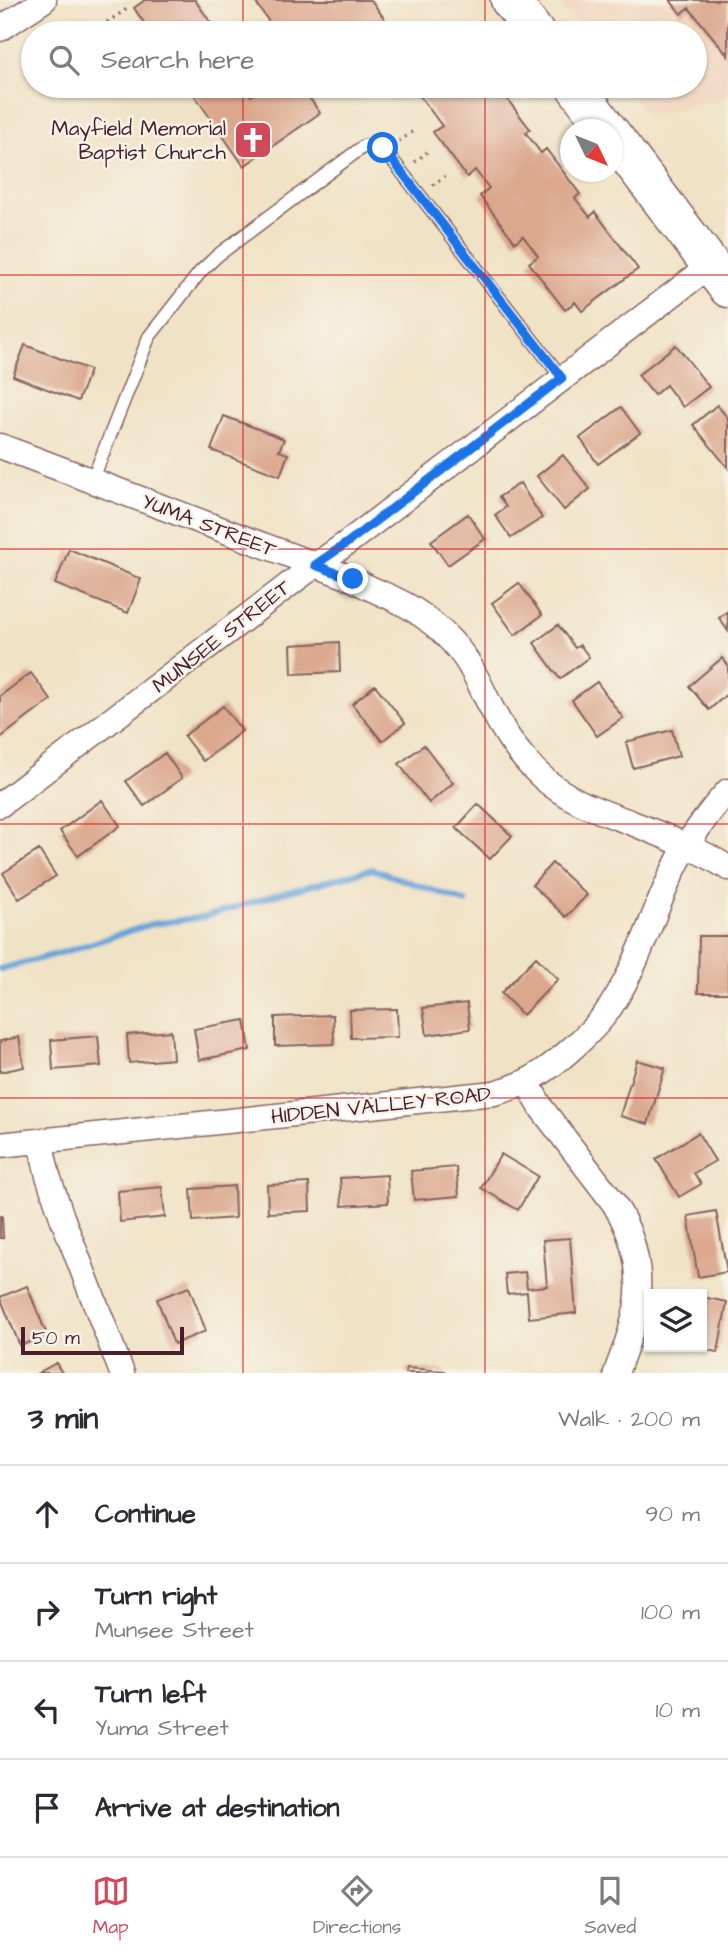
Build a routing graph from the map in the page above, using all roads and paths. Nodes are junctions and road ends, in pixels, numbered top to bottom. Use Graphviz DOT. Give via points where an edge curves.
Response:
graph roads {
  1 [pos="44,0"];
  2 [pos="510,0"];
  3 [pos="130,7"];
  4 [pos="109,21"];
  5 [pos="526,21"];
  6 [pos="0,29"];
  7 [pos="584,98"];
  8 [pos="600,119"];
  9 [pos="623,149"];
  10 [pos="719,276"];
  11 [pos="562,378"];
  12 [pos="0,446"];
  13 [pos="92,481"];
  14 [pos="315,565"];
  15 [pos="728,790"];
  16 [pos="0,805"];
  17 [pos="688,847"];
  18 [pos="728,868"];
  19 [pos="527,1082"];
  20 [pos="40,1140"];
  21 [pos="0,1145"];
  22 [pos="122,1373"];
  23 [pos="616,1373"];
  1 -- 6 [label="street"];
  2 -- 5 [label="main road"];
  3 -- 4 [label="path"];
  7 -- 8 [label="main road"];
  9 -- 10 [label="main road"];
  10 -- 11 [label="street, MUNSEE STREET"];
  11 -- 13 [label="lane" via="383,148 365,146 201,271 149,337"];
  11 -- 14 [label="street, MUNSEE STREET"];
  12 -- 13 [label="street, YUMA STREET"];
  13 -- 14 [label="street, YUMA STREET"];
  14 -- 16 [label="street, MUNSEE STREET"];
  14 -- 17 [label="street, YUMA STREET" via="399,601 441,631 464,657 508,739 544,778 588,807"];
  15 -- 17 [label="street, HIDDEN VALLEY ROAD"];
  17 -- 18 [label="street, YUMA STREET"];
  17 -- 19 [label="street, HIDDEN VALLEY ROAD" via="610,1008 583,1039"];
  19 -- 20 [label="street, HIDDEN VALLEY ROAD" via="494,1093"];
  19 -- 23 [label="street" via="542,1109 613,1202 633,1244 639,1275 637,1306"];
  20 -- 21 [label="street, HIDDEN VALLEY ROAD"];
  20 -- 22 [label="street" via="62,1217"];
}
